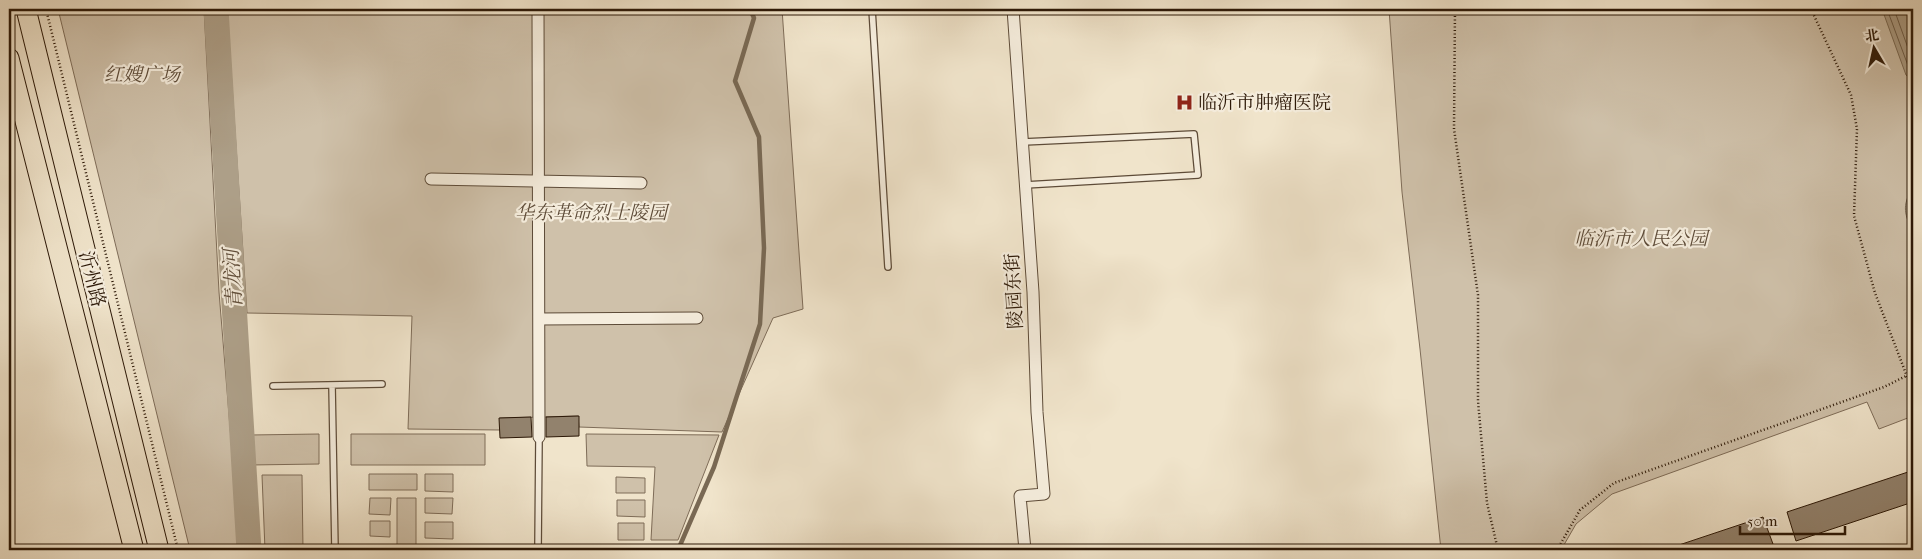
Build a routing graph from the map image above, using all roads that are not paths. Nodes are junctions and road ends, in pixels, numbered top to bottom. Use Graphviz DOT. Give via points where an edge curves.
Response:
graph roads {
  1 [pos="26,9"];
  2 [pos="538,9"];
  3 [pos="872,9"];
  4 [pos="1013,9"];
  5 [pos="9,58"];
  6 [pos="1023,142"];
  7 [pos="431,178"];
  8 [pos="539,180"];
  9 [pos="641,183"];
  10 [pos="1026,185"];
  11 [pos="888,267"];
  12 [pos="698,318"];
  13 [pos="539,319"];
  14 [pos="382,384"];
  15 [pos="332,385"];
  16 [pos="273,386"];
  17 [pos="539,437"];
  18 [pos="134,550"];
  19 [pos="159,550"];
  20 [pos="335,550"];
  21 [pos="538,550"];
  22 [pos="1024,550"];
  1 -- 19 [label="main road, 沂州路"];
  2 -- 8 [label="street"];
  3 -- 11 [label="lane"];
  4 -- 6 [label="street, 陵园东街"];
  5 -- 18 [label="main road, 沂州路"];
  6 -- 10 [label="street, 陵园东街"];
  6 -- 10 [label="lane" via="1194,134 1198,175"];
  7 -- 8 [label="street"];
  8 -- 9 [label="street"];
  8 -- 13 [label="street"];
  10 -- 22 [label="street, 陵园东街" via="1044,494 1020,496"];
  12 -- 13 [label="street"];
  13 -- 17 [label="street"];
  14 -- 15 [label="lane"];
  15 -- 16 [label="lane"];
  15 -- 20 [label="lane"];
  17 -- 21 [label="lane"];
}
